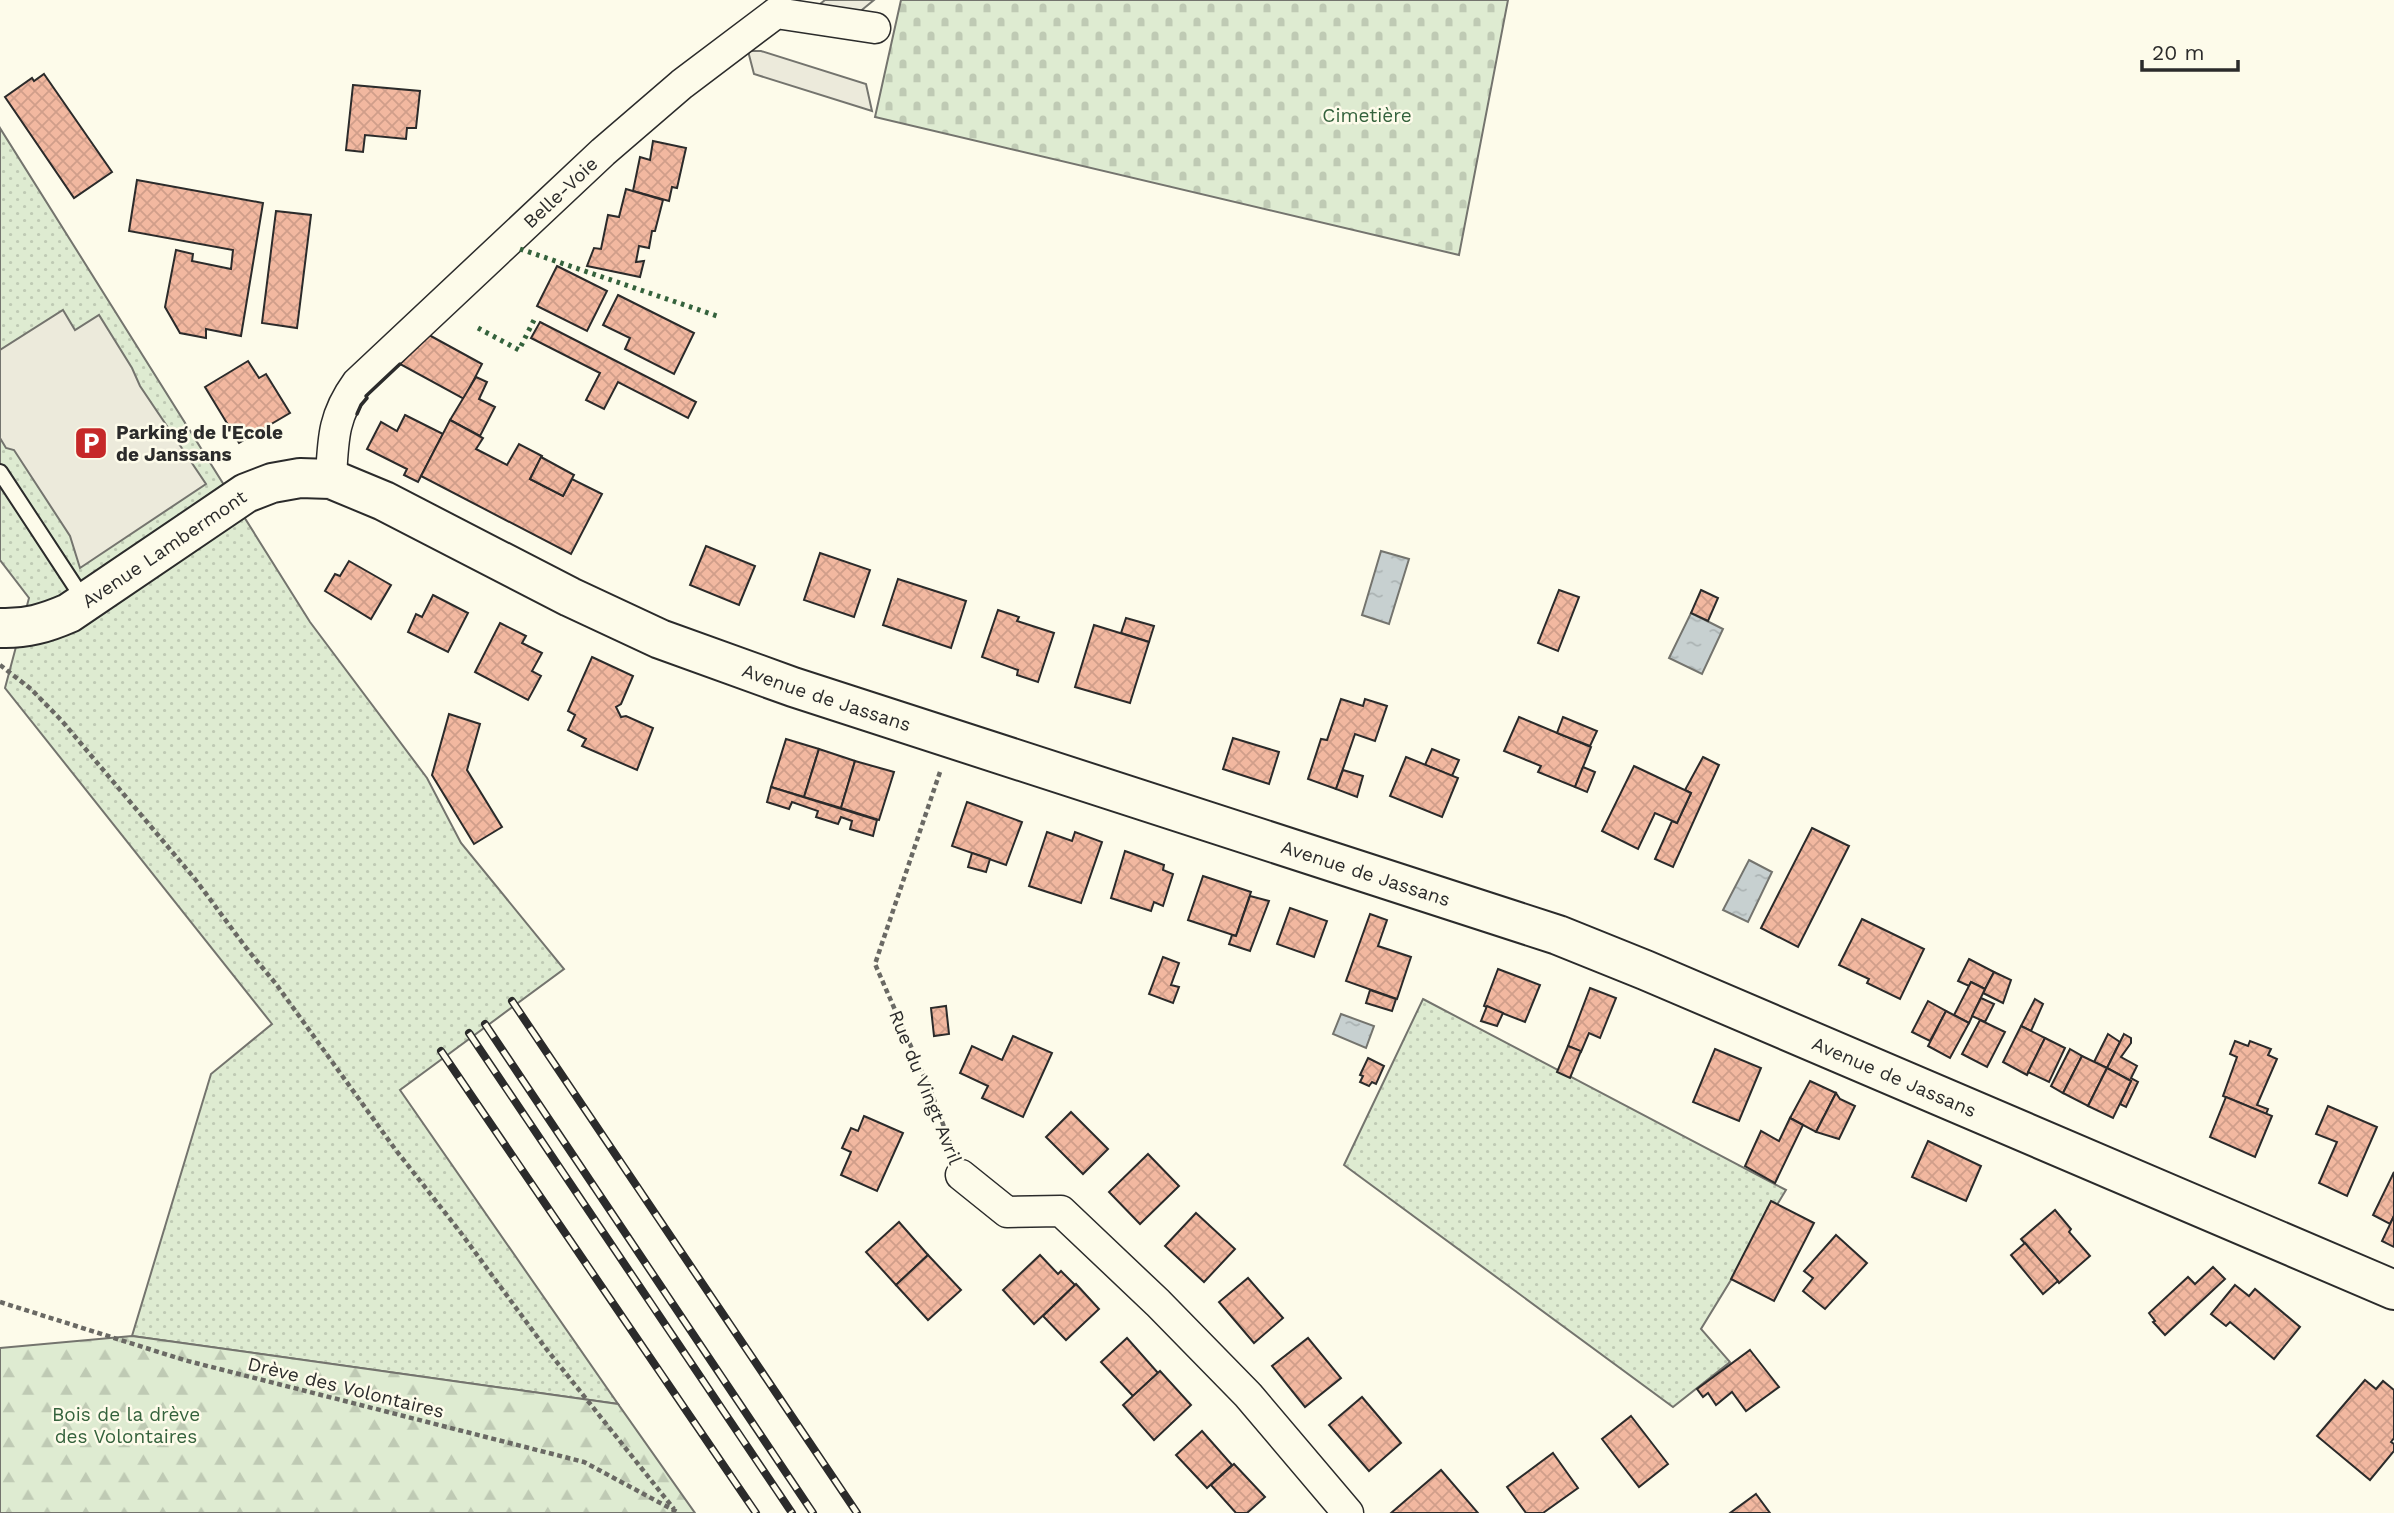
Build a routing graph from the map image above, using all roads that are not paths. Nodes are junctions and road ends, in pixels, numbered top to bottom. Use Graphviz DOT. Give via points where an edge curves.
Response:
graph roads {
  1 [pos="875,28"];
  2 [pos="0,472"];
  3 [pos="331,479"];
  4 [pos="86,603"];
  5 [pos="0,640"];
  6 [pos="961,1175"];
  7 [pos="2394,1290"];
  8 [pos="1349,1513"];
  1 -- 3 [label="street, Belle-Voie" via="776,13 650,110 357,383 337,418"];
  2 -- 4 [label="lane"];
  3 -- 4 [label="street, Avenue Lambermont" via="300,478 246,493"];
  3 -- 7 [label="street, Avenue de Jassans" via="660,639 793,687 1558,935"];
  4 -- 5 [label="street, Avenue Lambermont"];
  6 -- 8 [label="street, Rue du Vingt Avril" via="1007,1212 1061,1211 1248,1395"];
}
